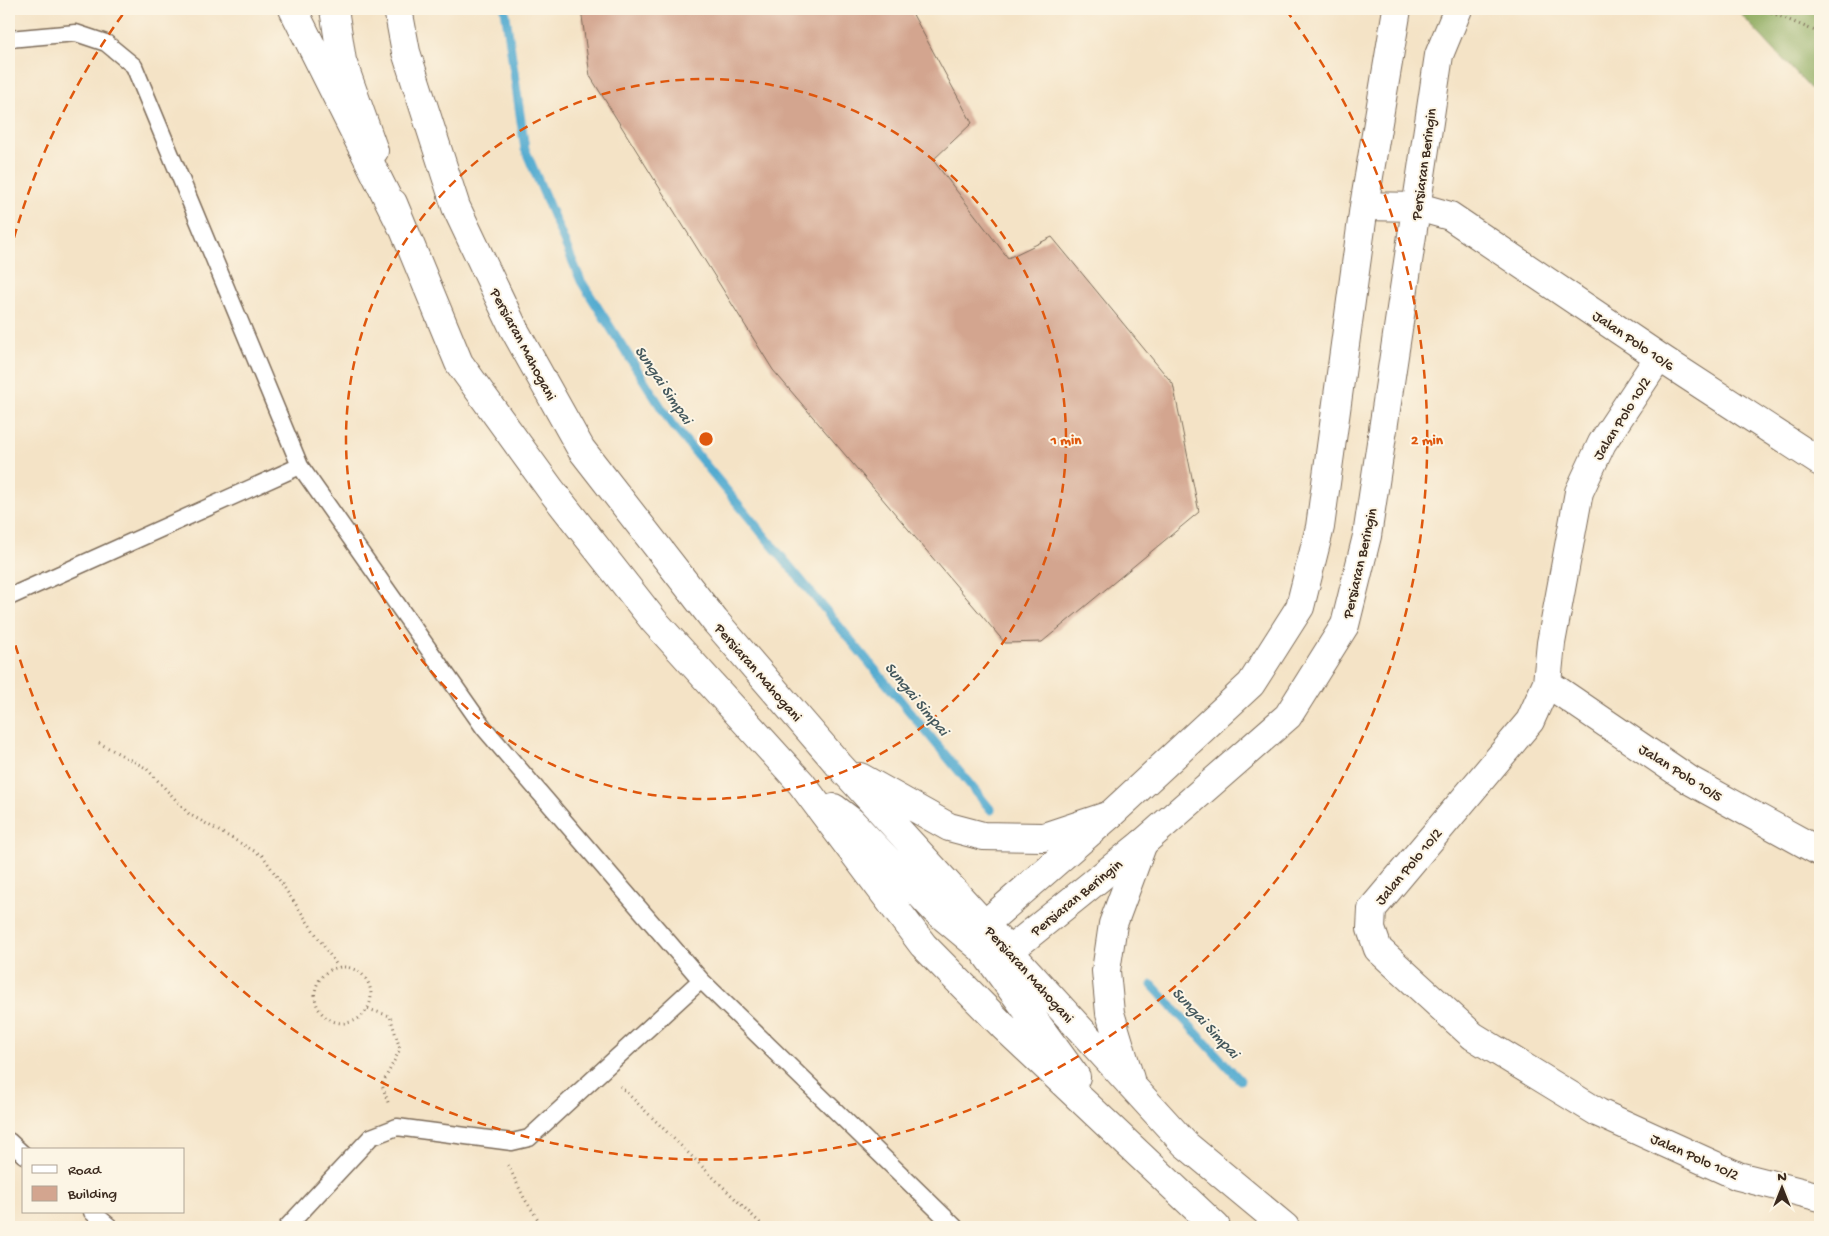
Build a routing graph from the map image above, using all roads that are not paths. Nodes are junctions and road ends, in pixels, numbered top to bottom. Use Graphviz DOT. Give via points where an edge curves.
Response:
graph roads {
  1 [pos="293,9"];
  2 [pos="334,9"];
  3 [pos="398,9"];
  4 [pos="1397,9"];
  5 [pos="1458,9"];
  6 [pos="9,39"];
  7 [pos="1364,206"];
  8 [pos="1418,207"];
  9 [pos="401,224"];
  10 [pos="1659,357"];
  11 [pos="1820,462"];
  12 [pos="300,466"];
  13 [pos="9,597"];
  14 [pos="1547,683"];
  15 [pos="839,765"];
  16 [pos="801,783"];
  17 [pos="1110,815"];
  18 [pos="1143,843"];
  19 [pos="1820,852"];
  20 [pos="983,937"];
  21 [pos="1009,951"];
  22 [pos="701,980"];
  23 [pos="1133,1087"];
  24 [pos="9,1141"];
  25 [pos="1128,1144"];
  26 [pos="22,1153"];
  27 [pos="1820,1197"];
  28 [pos="94,1214"];
  29 [pos="110,1227"];
  30 [pos="287,1227"];
  31 [pos="955,1227"];
  32 [pos="1216,1227"];
  33 [pos="1285,1227"];
  1 -- 9 [label="main road"];
  2 -- 9 [label="main road" via="342,61"];
  3 -- 15 [label="main road, Persiaran Mahogani" via="406,52 456,207 514,329 581,449 715,621"];
  4 -- 7 [label="main road"];
  5 -- 8 [label="main road, Persiaran Beringin" via="1439,55"];
  6 -- 12 [label="lane" via="76,33 106,43 134,66"];
  7 -- 8 [label="main road, Jalan Polo 10/6"];
  7 -- 17 [label="main road" via="1320,527 1300,607 1251,684"];
  8 -- 10 [label="main road, Jalan Polo 10/6" via="1450,216"];
  8 -- 18 [label="main road, Persiaran Beringin" via="1367,536 1345,625 1288,716"];
  9 -- 16 [label="main road" via="459,362 551,490 654,621"];
  10 -- 11 [label="main road, Jalan Polo 10/6"];
  10 -- 14 [label="main road, Jalan Polo 10/2" via="1602,443 1579,492 1551,643"];
  12 -- 13 [label="lane"];
  12 -- 22 [label="lane" via="484,728"];
  14 -- 19 [label="main road, Jalan Polo 10/5" via="1691,782"];
  14 -- 27 [label="main road, Jalan Polo 10/2" via="1530,721 1372,909 1371,929 1378,949 1473,1036 1599,1113 1738,1176"];
  15 -- 17 [label="main road" via="949,827 983,836 1044,837"];
  15 -- 20 [label="main road, Persiaran Mahogani"];
  16 -- 20 [label="main road" via="851,821 934,910"];
  16 -- 25 [label="main road" via="923,945 1002,1026"];
  17 -- 20 [label="main road"];
  18 -- 21 [label="main road, Persiaran Beringin"];
  18 -- 23 [label="main road" via="1113,924 1106,971 1110,1013"];
  20 -- 21 [label="main road"];
  20 -- 25 [label="main road"];
  21 -- 23 [label="main road, Persiaran Mahogani"];
  22 -- 30 [label="lane" via="529,1138 512,1142 397,1127 371,1137"];
  22 -- 31 [label="lane"];
  23 -- 33 [label="main road, Persiaran Mahogani" via="1185,1144"];
  24 -- 26 [label="lane"];
  25 -- 32 [label="main road"];
  28 -- 29 [label="lane"];
}
